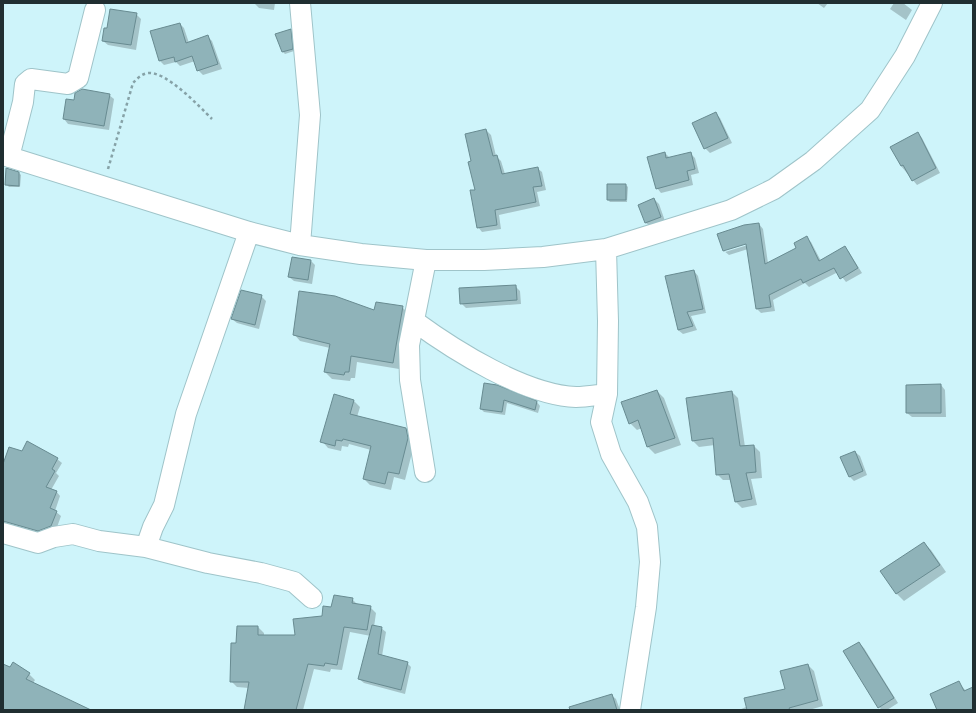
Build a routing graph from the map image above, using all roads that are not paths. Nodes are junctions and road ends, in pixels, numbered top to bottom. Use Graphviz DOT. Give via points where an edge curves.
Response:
graph roads {
  1 [pos="300,3"];
  2 [pos="932,3"];
  3 [pos="95,10"];
  4 [pos="6,156"];
  5 [pos="249,232"];
  6 [pos="300,245"];
  7 [pos="606,249"];
  8 [pos="426,260"];
  9 [pos="414,321"];
  10 [pos="607,394"];
  11 [pos="425,472"];
  12 [pos="3,533"];
  13 [pos="146,548"];
  14 [pos="312,598"];
  15 [pos="630,710"];
  1 -- 6 [label="street" via="310,115"];
  2 -- 7 [label="street" via="905,56 870,110 813,161 774,189 731,210"];
  3 -- 4 [label="street" via="78,78 68,84 31,79 26,84"];
  4 -- 5 [label="street"];
  5 -- 6 [label="street"];
  5 -- 13 [label="street" via="186,414 164,505"];
  6 -- 8 [label="street"];
  7 -- 8 [label="street" via="498,260"];
  7 -- 10 [label="street"];
  8 -- 9 [label="street"];
  9 -- 10 [label="street" via="447,345 532,387 576,397"];
  9 -- 11 [label="street" via="409,345 410,380"];
  10 -- 15 [label="street" via="601,422 611,454 638,502 647,526 650,562 646,607"];
  12 -- 13 [label="street" via="38,543 73,534"];
  13 -- 14 [label="street" via="294,582"];
}
